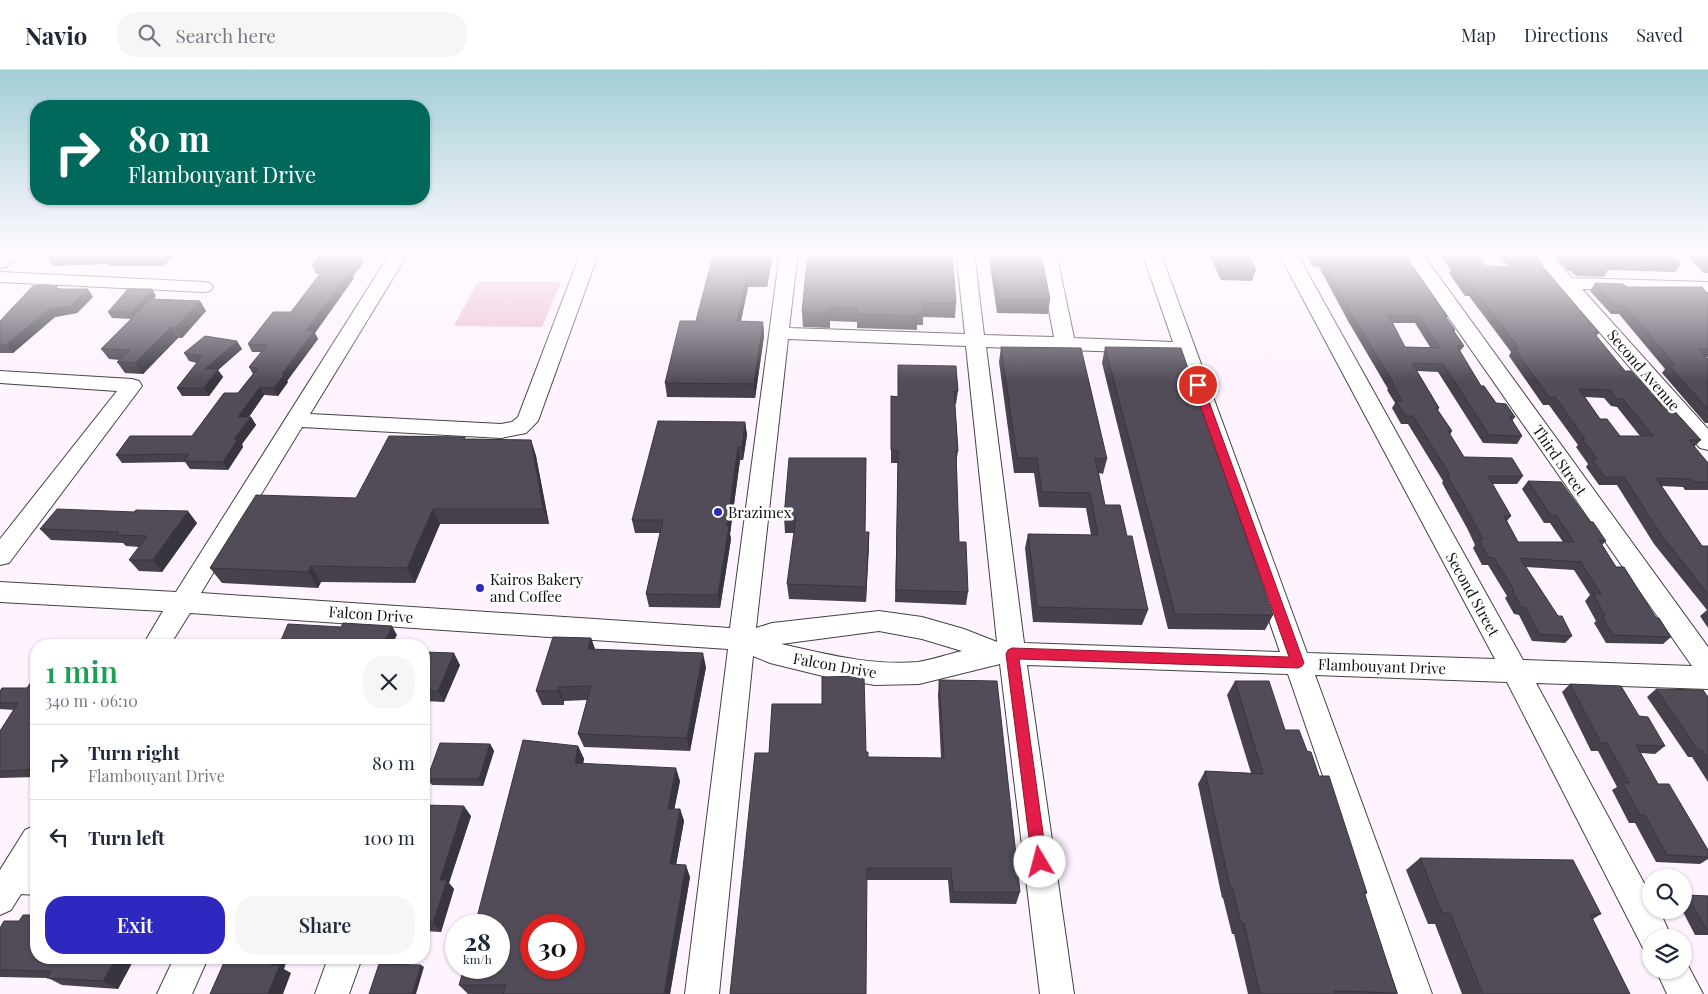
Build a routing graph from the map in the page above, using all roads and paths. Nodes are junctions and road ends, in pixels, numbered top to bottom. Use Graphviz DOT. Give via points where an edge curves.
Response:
graph roads {
  1 [pos="374,295"];
  2 [pos="574,295"];
  3 [pos="784,295"];
  4 [pos="970,295"];
  5 [pos="1055,295"];
  6 [pos="1167,295"];
  7 [pos="1310,295"];
  8 [pos="1443,295"];
  9 [pos="1578,295"];
  10 [pos="779,333"];
  11 [pos="976,340"];
  12 [pos="1065,344"];
  13 [pos="1185,348"];
  14 [pos="0,377"];
  15 [pos="297,420"];
  16 [pos="1708,443"];
  17 [pos="0,556"];
  18 [pos="0,592"];
  19 [pos="183,602"];
  20 [pos="160,639"];
  21 [pos="745,640"];
  22 [pos="1005,653"];
  23 [pos="1298,663"];
  24 [pos="1708,668"];
  25 [pos="1515,671"];
  26 [pos="1708,678"];
  27 [pos="30,854"];
  28 [pos="16,885"];
  29 [pos="1651,929"];
  30 [pos="188,964"];
  31 [pos="343,964"];
  32 [pos="1678,979"];
  33 [pos="174,994"];
  34 [pos="332,994"];
  35 [pos="702,994"];
  36 [pos="1057,994"];
  37 [pos="1415,994"];
  38 [pos="1686,994"];
  1 -- 15 [label="street"];
  2 -- 15 [label="street" via="527,421 518,428 501,431"];
  3 -- 10 [label="street"];
  4 -- 11 [label="street"];
  5 -- 12 [label="street"];
  6 -- 13 [label="street"];
  7 -- 25 [label="street, Second Street"];
  8 -- 24 [label="street, Third Street"];
  9 -- 16 [label="street, Second Avenue"];
  10 -- 11 [label="street"];
  10 -- 21 [label="street"];
  11 -- 12 [label="street"];
  11 -- 22 [label="street"];
  12 -- 13 [label="street"];
  13 -- 23 [label="street"];
  14 -- 17 [label="street" via="132,386"];
  15 -- 19 [label="street"];
  18 -- 19 [label="street, Falcon Drive"];
  19 -- 20 [label="street"];
  19 -- 21 [label="street, Falcon Drive"];
  21 -- 22 [label="street, Falcon Drive" via="879,621 922,628"];
  21 -- 22 [label="street, Falcon Drive" via="770,652 875,674 919,673"];
  21 -- 35 [label="street"];
  22 -- 23 [label="street, Flambouyant Drive"];
  22 -- 36 [label="street"];
  23 -- 25 [label="street, Flambouyant Drive"];
  23 -- 37 [label="street"];
  25 -- 26 [label="street, Flambouyant Drive"];
  25 -- 29 [label="street, Second Street"];
  27 -- 28 [label="street"];
  30 -- 33 [label="street"];
  31 -- 34 [label="street"];
  32 -- 38 [label="street"];
}
